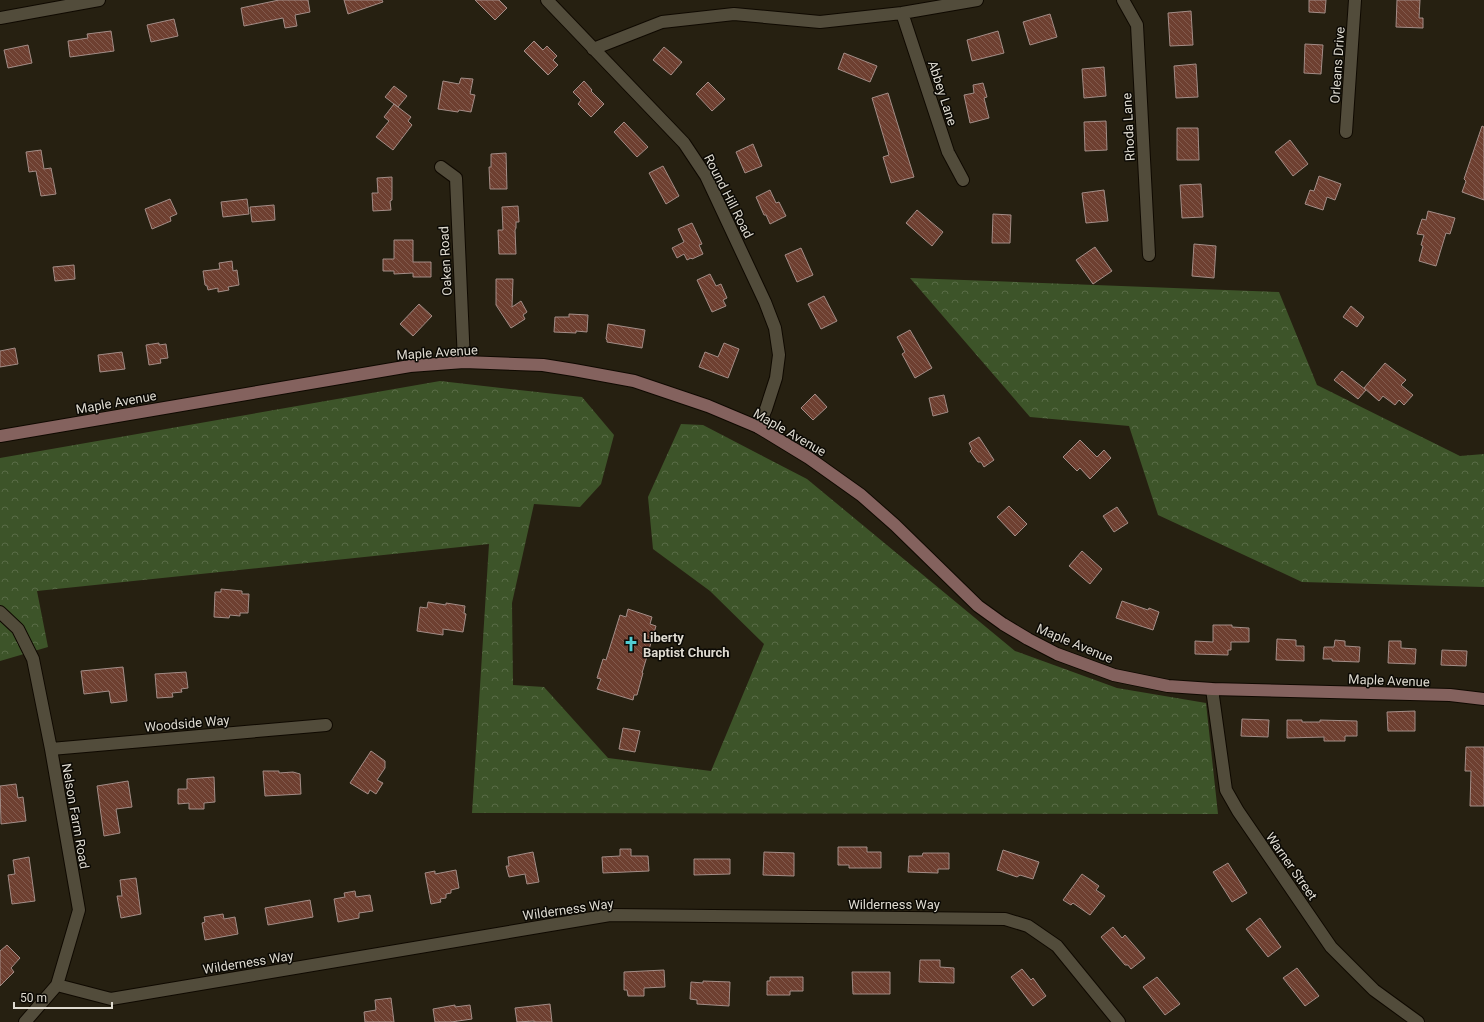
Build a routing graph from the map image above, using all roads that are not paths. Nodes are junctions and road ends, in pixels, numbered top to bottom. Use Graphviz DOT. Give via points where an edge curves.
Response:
graph roads {
  1 [pos="99,0"];
  2 [pos="546,0"];
  3 [pos="977,0"];
  4 [pos="1123,0"];
  5 [pos="1355,0"];
  6 [pos="902,14"];
  7 [pos="0,18"];
  8 [pos="593,49"];
  9 [pos="1346,132"];
  10 [pos="441,167"];
  11 [pos="963,180"];
  12 [pos="1149,255"];
  13 [pos="464,362"];
  14 [pos="758,427"];
  15 [pos="0,436"];
  16 [pos="0,612"];
  17 [pos="1212,689"];
  18 [pos="1484,699"];
  19 [pos="326,725"];
  20 [pos="51,749"];
  21 [pos="57,985"];
  22 [pos="25,1022"];
  23 [pos="1119,1022"];
  24 [pos="1418,1022"];
  1 -- 7 [label="street"];
  2 -- 8 [label="street, Round Hill Road"];
  3 -- 6 [label="street"];
  4 -- 12 [label="street, Rhoda Lane" via="1137,25"];
  5 -- 9 [label="street, Orleans Drive"];
  6 -- 8 [label="street" via="820,22 734,14 662,22"];
  6 -- 11 [label="street, Abbey Lane" via="948,152"];
  8 -- 14 [label="street, Round Hill Road" via="684,143 706,176 766,302 775,328 779,355 776,378"];
  10 -- 13 [label="street, Oaken Road" via="456,178"];
  13 -- 14 [label="main road, Maple Avenue" via="543,366 634,381 708,406"];
  13 -- 15 [label="main road, Maple Avenue" via="410,366"];
  14 -- 17 [label="main road, Maple Avenue" via="809,458 861,495 978,606 1028,639 1057,654 1114,675 1168,686"];
  16 -- 20 [label="street, Nelson Farm Road" via="18,629 33,659"];
  17 -- 18 [label="main road, Maple Avenue" via="1450,695"];
  17 -- 24 [label="street, Warner Street" via="1226,790 1238,811 1331,947 1374,990"];
  19 -- 20 [label="street, Woodside Way"];
  20 -- 21 [label="street, Nelson Farm Road" via="79,910"];
  21 -- 22 [label="street, Nelson Farm Road"];
  21 -- 23 [label="street, Wilderness Way" via="111,999 610,915 1005,919 1028,926 1057,946"];
}
